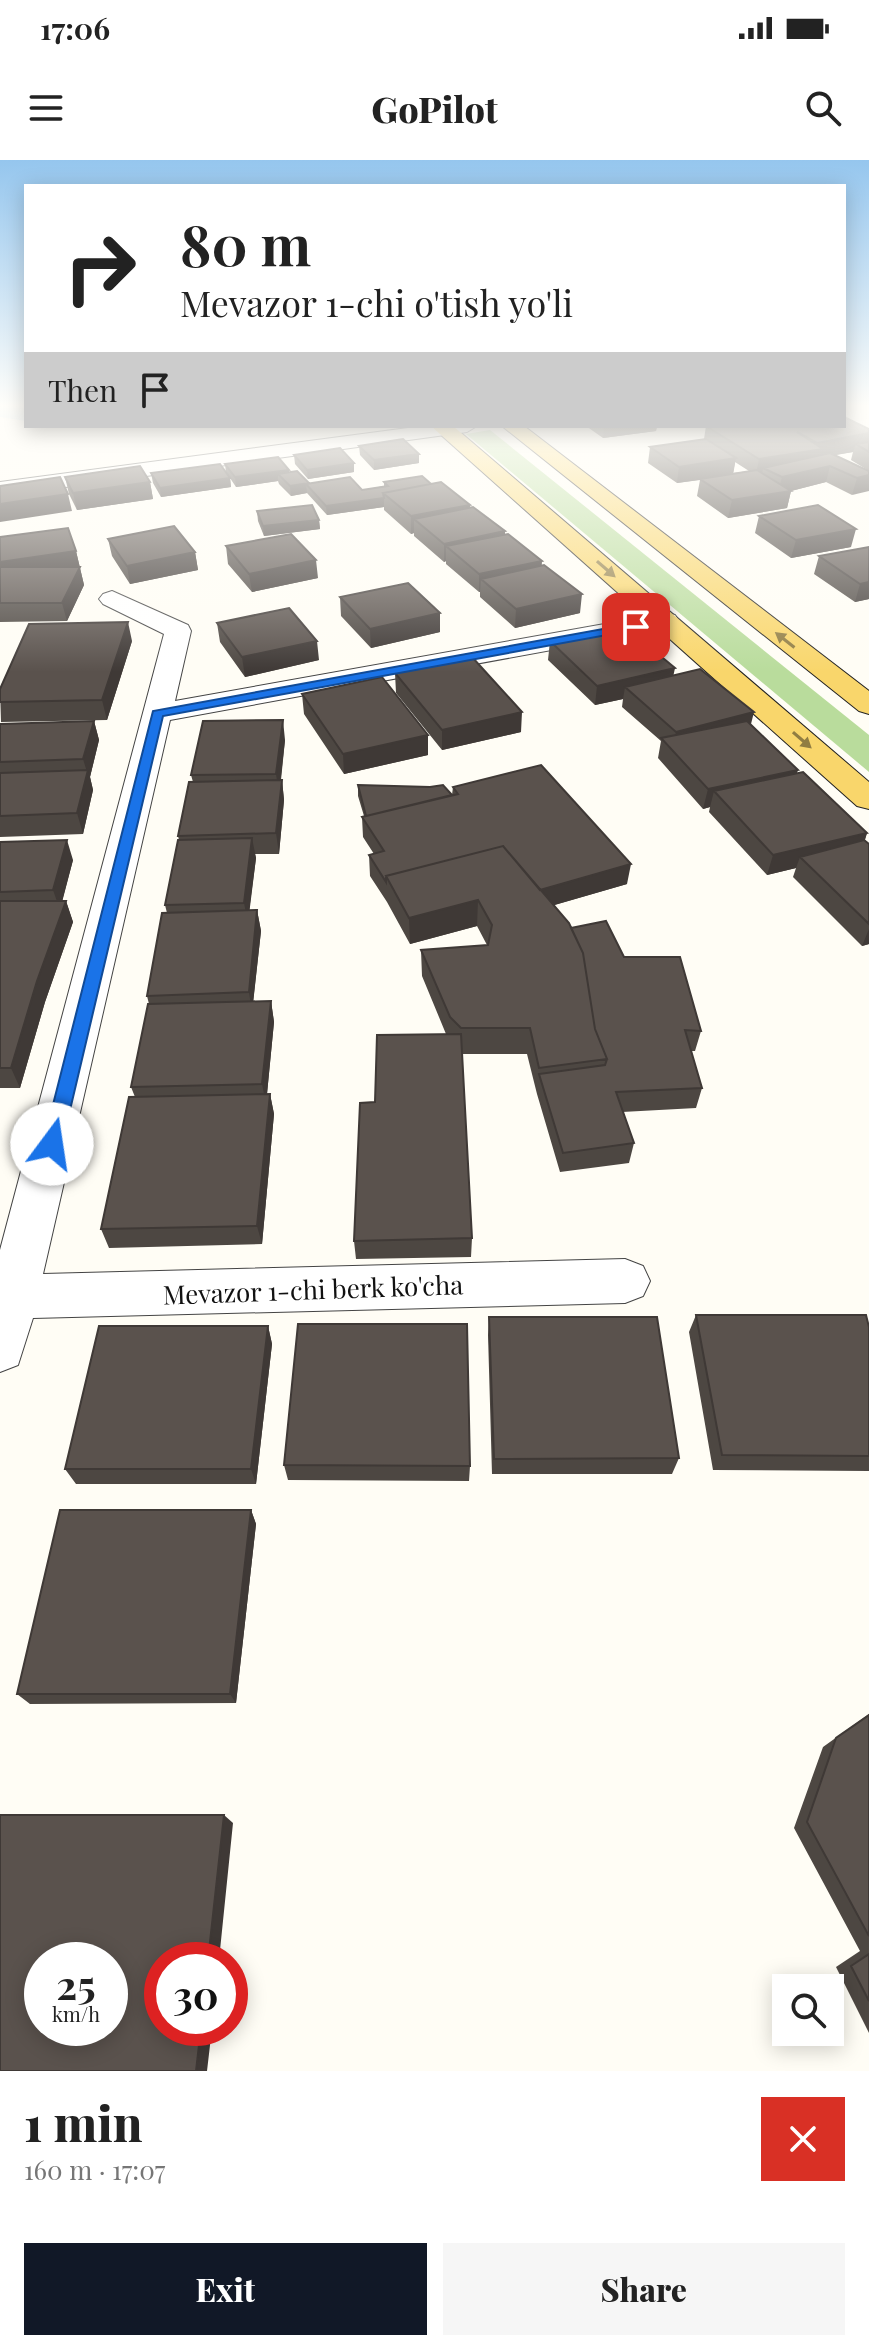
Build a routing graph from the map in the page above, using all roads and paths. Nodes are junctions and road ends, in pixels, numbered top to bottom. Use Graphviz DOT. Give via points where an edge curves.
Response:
graph roads {
  1 [pos="525,494"];
  2 [pos="599,494"];
  3 [pos="112,599"];
  4 [pos="666,621"];
  5 [pos="869,705"];
  6 [pos="157,713"];
  7 [pos="869,799"];
  8 [pos="625,1281"];
  9 [pos="7,1297"];
  10 [pos="0,1348"];
  1 -- 4 [label="main road, one-way"];
  5 -- 2 [label="main road, one-way"];
  3 -- 6 [label="street" via="178,631"];
  4 -- 6 [label="street"];
  4 -- 7 [label="main road, one-way"];
  6 -- 9 [label="street"];
  8 -- 9 [label="street, Mevazor 1-chi berk ko'cha"];
  9 -- 10 [label="street"];
}
